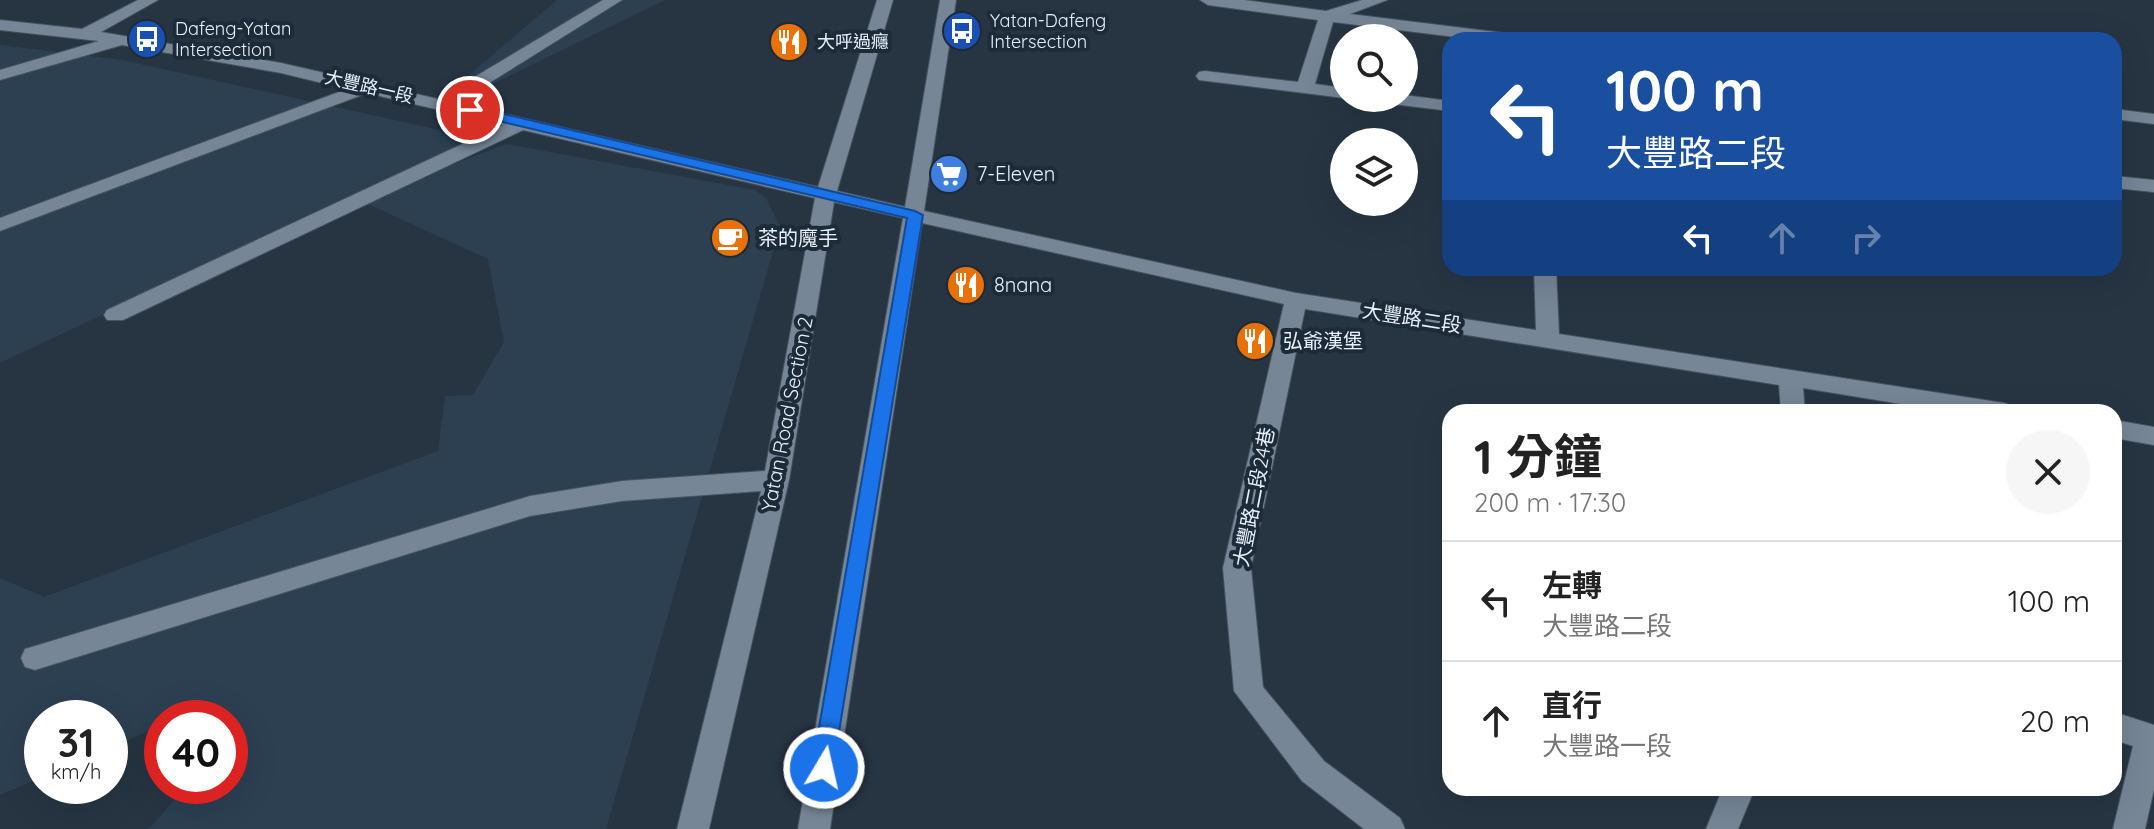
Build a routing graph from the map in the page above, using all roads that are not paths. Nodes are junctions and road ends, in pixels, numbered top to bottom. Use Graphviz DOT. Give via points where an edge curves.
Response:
graph roads {
  1 [pos="150,0"];
  2 [pos="614,0"];
  3 [pos="885,0"];
  4 [pos="948,0"];
  5 [pos="1208,0"];
  6 [pos="1379,0"];
  7 [pos="1327,16"];
  8 [pos="0,25"];
  9 [pos="1456,32"];
  10 [pos="85,34"];
  11 [pos="122,40"];
  12 [pos="0,75"];
  13 [pos="1205,76"];
  14 [pos="368,87"];
  15 [pos="1305,88"];
  16 [pos="1330,91"];
  17 [pos="1418,102"];
  18 [pos="443,104"];
  19 [pos="1442,105"];
  20 [pos="2122,115"];
  21 [pos="2154,119"];
  22 [pos="524,122"];
  23 [pos="2122,183"];
  24 [pos="2154,186"];
  25 [pos="826,194"];
  26 [pos="915,215"];
  27 [pos="0,225"];
  28 [pos="1545,276"];
  29 [pos="1296,300"];
  30 [pos="115,315"];
  31 [pos="1548,339"];
  32 [pos="1790,378"];
  33 [pos="1792,404"];
  34 [pos="1954,404"];
  35 [pos="2122,430"];
  36 [pos="2154,436"];
  37 [pos="776,480"];
  38 [pos="35,658"];
  39 [pos="2122,729"];
  40 [pos="2152,738"];
  41 [pos="1736,796"];
  42 [pos="693,829"];
  43 [pos="814,829"];
  44 [pos="1389,829"];
  45 [pos="1722,829"];
  46 [pos="2129,829"];
  1 -- 10 [label="street"];
  2 -- 18 [label="street"];
  3 -- 25 [label="street, Yatan Road Section 2"];
  4 -- 26 [label="street"];
  5 -- 7 [label="street"];
  6 -- 7 [label="street"];
  7 -- 9 [label="street"];
  7 -- 15 [label="street"];
  8 -- 10 [label="street, 大豐路一段"];
  10 -- 11 [label="street, 大豐路一段"];
  11 -- 12 [label="street"];
  11 -- 14 [label="street, 大豐路一段"];
  13 -- 15 [label="street"];
  14 -- 18 [label="street, 大豐路一段"];
  14 -- 27 [label="street"];
  15 -- 16 [label="street"];
  17 -- 19 [label="street"];
  18 -- 22 [label="street, 大豐路一段"];
  20 -- 21 [label="street"];
  22 -- 25 [label="street, 大豐路一段"];
  22 -- 30 [label="street"];
  23 -- 24 [label="street"];
  25 -- 26 [label="street, 大豐路二段"];
  25 -- 37 [label="street, Yatan Road Section 2"];
  26 -- 29 [label="street, 大豐路二段"];
  26 -- 43 [label="street"];
  28 -- 31 [label="street"];
  29 -- 31 [label="street, 大豐路二段"];
  29 -- 44 [label="street, 大豐路二段24巷" via="1237,568 1249,691 1313,771"];
  31 -- 32 [label="street, 大豐路二段"];
  32 -- 33 [label="street"];
  32 -- 34 [label="street, 大豐路二段"];
  35 -- 36 [label="street"];
  37 -- 38 [label="street" via="622,491 530,506"];
  37 -- 42 [label="street, Yatan Road Section 2"];
  39 -- 40 [label="street"];
  40 -- 46 [label="street"];
  41 -- 45 [label="street"];
}
